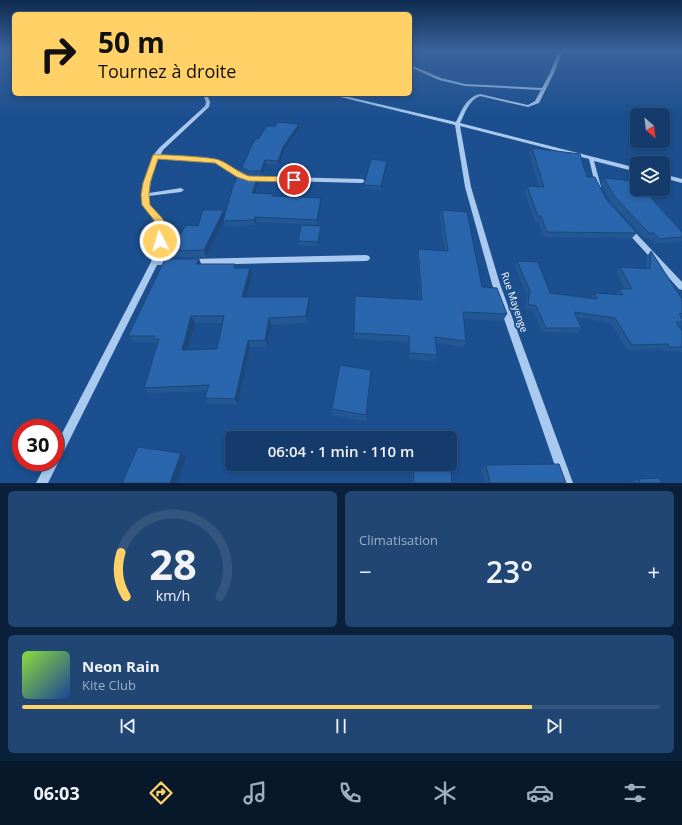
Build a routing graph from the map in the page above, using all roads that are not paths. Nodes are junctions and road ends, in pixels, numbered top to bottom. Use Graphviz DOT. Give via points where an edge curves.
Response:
graph roads {
  1 [pos="425,73"];
  2 [pos="551,73"];
  3 [pos="544,89"];
  4 [pos="206,96"];
  5 [pos="338,96"];
  6 [pos="457,124"];
  7 [pos="156,157"];
  8 [pos="591,158"];
  9 [pos="630,168"];
  10 [pos="670,178"];
  11 [pos="362,181"];
  12 [pos="682,181"];
  13 [pos="181,190"];
  14 [pos="600,191"];
  15 [pos="145,195"];
  16 [pos="624,224"];
  17 [pos="366,258"];
  18 [pos="155,262"];
  19 [pos="682,287"];
  20 [pos="64,440"];
  21 [pos="48,471"];
  22 [pos="42,483"];
  23 [pos="568,483"];
  1 -- 3 [label="street" via="465,85"];
  2 -- 3 [label="street"];
  3 -- 6 [label="street" via="537,102 528,106 476,95 471,98"];
  4 -- 7 [label="street" via="207,106 161,149"];
  5 -- 6 [label="street"];
  6 -- 8 [label="street"];
  6 -- 23 [label="street, Rue Mayenge" via="468,187 496,284"];
  7 -- 11 [label="street" via="216,161 240,176 249,178"];
  7 -- 15 [label="street" via="146,183"];
  8 -- 9 [label="street"];
  8 -- 14 [label="street"];
  10 -- 12 [label="street"];
  13 -- 15 [label="street"];
  15 -- 18 [label="street" via="146,205 158,219 160,241"];
  16 -- 19 [label="street"];
  17 -- 18 [label="street"];
  18 -- 20 [label="street"];
  21 -- 22 [label="street"];
}
